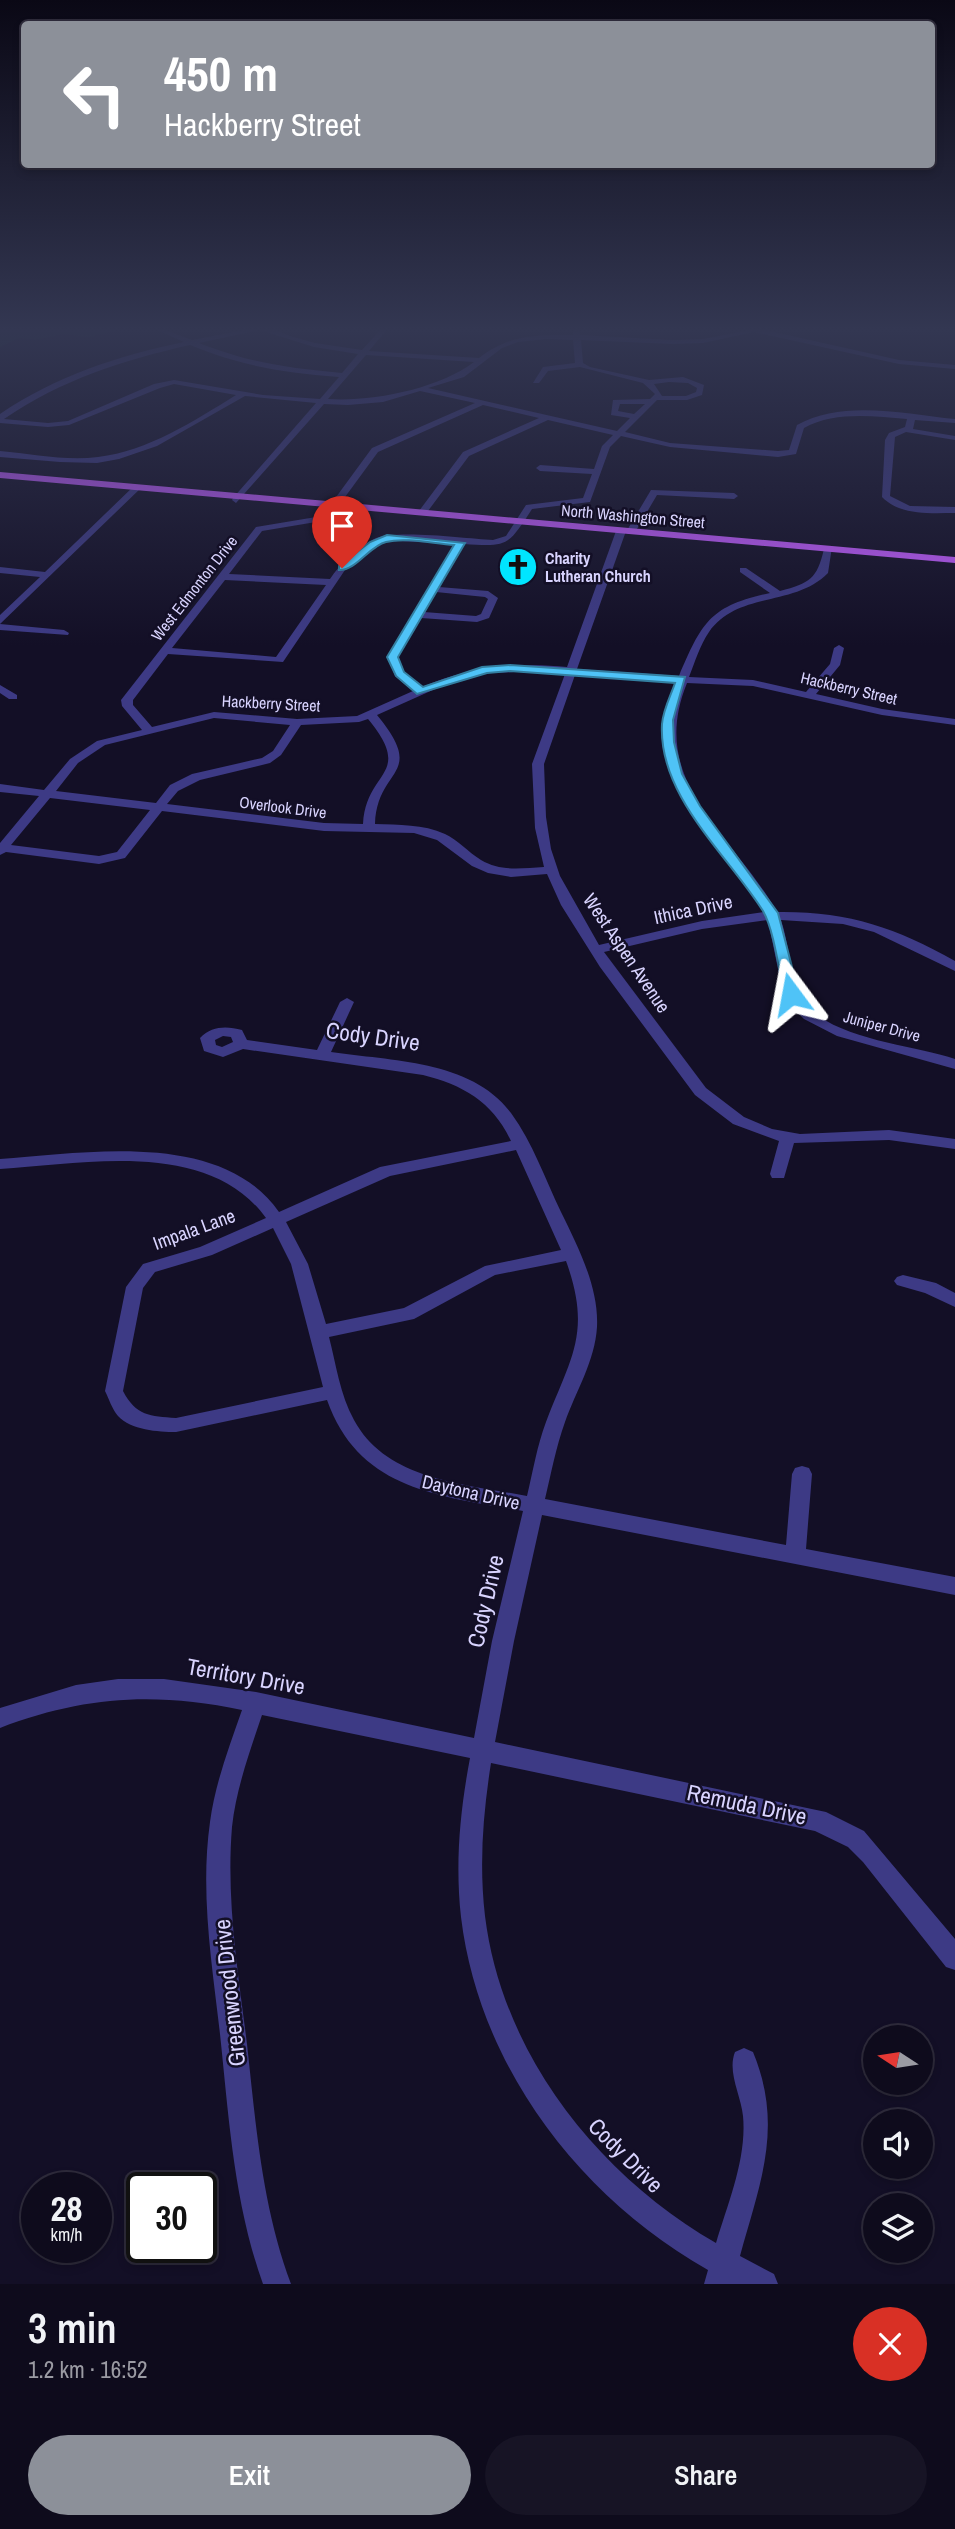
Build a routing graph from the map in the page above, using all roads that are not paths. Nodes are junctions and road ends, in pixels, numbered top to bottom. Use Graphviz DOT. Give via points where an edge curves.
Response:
graph roads {
  1 [pos="174,434"];
  2 [pos="294,434"];
  3 [pos="408,434"];
  4 [pos="511,434"];
  5 [pos="617,434"];
  6 [pos="625,434"];
  7 [pos="799,434"];
  8 [pos="895,434"];
  9 [pos="928,434"];
  10 [pos="955,438"];
  11 [pos="0,454"];
  12 [pos="540,468"];
  13 [pos="596,472"];
  14 [pos="0,477"];
  15 [pos="136,489"];
  16 [pos="734,496"];
  17 [pos="238,498"];
  18 [pos="334,506"];
  19 [pos="955,510"];
  20 [pos="422,513"];
  21 [pos="519,522"];
  22 [pos="626,532"];
  23 [pos="460,543"];
  24 [pos="829,549"];
  25 [pos="955,560"];
  26 [pos="0,570"];
  27 [pos="743,570"];
  28 [pos="47,575"];
  29 [pos="222,578"];
  30 [pos="333,582"];
  31 [pos="433,589"];
  32 [pos="779,595"];
  33 [pos="418,615"];
  34 [pos="0,621"];
  35 [pos="0,627"];
  36 [pos="64,634"];
  37 [pos="839,648"];
  38 [pos="165,651"];
  39 [pos="569,671"];
  40 [pos="682,680"];
  41 [pos="0,688"];
  42 [pos="421,692"];
  43 [pos="808,695"];
  44 [pos="13,697"];
  45 [pos="371,715"];
  46 [pos="297,722"];
  47 [pos="955,722"];
  48 [pos="148,730"];
  49 [pos="0,788"];
  50 [pos="47,794"];
  51 [pos="156,807"];
  52 [pos="369,828"];
  53 [pos="1,849"];
  54 [pos="552,870"];
  55 [pos="771,913"];
  56 [pos="597,950"];
  57 [pos="955,967"];
  58 [pos="347,1002"];
  59 [pos="240,1044"];
  60 [pos="322,1055"];
  61 [pos="955,1064"];
  62 [pos="788,1136"];
  63 [pos="955,1143"];
  64 [pos="522,1144"];
  65 [pos="0,1164"];
  66 [pos="778,1174"];
  67 [pos="277,1220"];
  68 [pos="570,1254"];
  69 [pos="903,1281"];
  70 [pos="955,1301"];
  71 [pos="318,1332"];
  72 [pos="333,1392"];
  73 [pos="802,1474"];
  74 [pos="534,1506"];
  75 [pos="794,1555"];
  76 [pos="955,1586"];
  77 [pos="256,1702"];
  78 [pos="0,1718"];
  79 [pos="483,1750"];
  80 [pos="955,1958"];
  81 [pos="744,2061"];
  82 [pos="721,2274"];
  83 [pos="277,2284"];
  84 [pos="764,2284"];
  1 -- 11 [label="street" via="110,458"];
  2 -- 17 [label="street"];
  3 -- 18 [label="street" via="375,450"];
  4 -- 20 [label="street" via="466,454"];
  5 -- 13 [label="street"];
  6 -- 7 [label="street" via="686,447 787,454 796,447"];
  8 -- 19 [label="street" via="889,440 886,497 910,508"];
  9 -- 10 [label="street"];
  12 -- 13 [label="street"];
  13 -- 21 [label="street" via="587,500 529,507"];
  14 -- 15 [label="main road, North Washington Street"];
  15 -- 17 [label="main road, North Washington Street"];
  15 -- 28 [label="street"];
  16 -- 22 [label="street, West Aspen Avenue" via="654,492 646,512"];
  17 -- 18 [label="main road, North Washington Street"];
  18 -- 20 [label="main road, North Washington Street"];
  18 -- 29 [label="street, West Edmonton Drive" via="313,522 259,529"];
  20 -- 21 [label="main road, North Washington Street"];
  21 -- 22 [label="main road, North Washington Street"];
  21 -- 23 [label="street" via="503,542"];
  22 -- 24 [label="main road, North Washington Street"];
  22 -- 39 [label="street, West Aspen Avenue"];
  23 -- 30 [label="street" via="382,539 350,561"];
  23 -- 31 [label="street"];
  24 -- 25 [label="main road, North Washington Street"];
  24 -- 32 [label="street, Juniper Drive" via="826,567 818,578"];
  26 -- 28 [label="street"];
  27 -- 32 [label="street"];
  28 -- 34 [label="street"];
  29 -- 30 [label="street"];
  29 -- 38 [label="street, West Edmonton Drive"];
  30 -- 38 [label="street" via="279,660"];
  31 -- 33 [label="street"];
  31 -- 33 [label="street" via="493,598 485,616 477,619"];
  32 -- 40 [label="street, Juniper Drive" via="723,609 704,632"];
  33 -- 42 [label="street" via="393,657 399,674"];
  35 -- 36 [label="street"];
  37 -- 43 [label="street" via="835,665"];
  38 -- 48 [label="street, West Edmonton Drive" via="127,700"];
  39 -- 40 [label="street, Hackberry Street"];
  39 -- 42 [label="street, Hackberry Street" via="485,670"];
  39 -- 54 [label="street, West Aspen Avenue" via="538,764 538,804"];
  40 -- 43 [label="street, Hackberry Street" via="753,683"];
  40 -- 55 [label="street, Juniper Drive" via="668,720 676,774"];
  41 -- 44 [label="street"];
  42 -- 45 [label="street, Hackberry Street"];
  43 -- 47 [label="street, Hackberry Street"];
  45 -- 46 [label="street, Hackberry Street" via="342,722"];
  45 -- 52 [label="street" via="395,744 397,756 389,776 374,794 367,815"];
  46 -- 48 [label="street, Hackberry Street" via="214,715"];
  46 -- 51 [label="street" via="272,758 189,780"];
  48 -- 50 [label="street, Hackberry Street" via="85,752"];
  49 -- 50 [label="street, Overlook Drive"];
  50 -- 51 [label="street, Overlook Drive"];
  50 -- 53 [label="street, Hackberry Street"];
  51 -- 52 [label="street, Overlook Drive"];
  51 -- 53 [label="street" via="115,859"];
  52 -- 54 [label="street, Overlook Drive" via="425,831 493,870"];
  54 -- 56 [label="street, West Aspen Avenue"];
  55 -- 56 [label="street, Ithica Drive"];
  55 -- 57 [label="street, Ithica Drive" via="867,924"];
  55 -- 61 [label="street, Juniper Drive" via="791,994 809,1016 841,1032"];
  56 -- 62 [label="street, West Aspen Avenue" via="705,1097 735,1119"];
  58 -- 60 [label="street"];
  59 -- 60 [label="street, Cody Drive"];
  60 -- 64 [label="street, Cody Drive" via="460,1080 497,1103"];
  62 -- 63 [label="street, West Aspen Avenue" via="881,1135"];
  62 -- 66 [label="street"];
  64 -- 67 [label="street, Impala Lane" via="386,1171"];
  64 -- 68 [label="street, Cody Drive"];
  65 -- 67 [label="street, Daytona Drive" via="119,1157 176,1161 237,1185"];
  67 -- 71 [label="street, Daytona Drive" via="300,1260"];
  67 -- 72 [label="street, Impala Lane" via="206,1251 158,1264 143,1274 135,1287 114,1391 132,1416 164,1425"];
  68 -- 71 [label="street" via="491,1270 408,1314"];
  68 -- 74 [label="street, Cody Drive" via="587,1301 587,1336 554,1427"];
  69 -- 70 [label="street"];
  71 -- 72 [label="street, Daytona Drive"];
  72 -- 74 [label="street, Daytona Drive" via="360,1443 399,1473 448,1489"];
  73 -- 75 [label="street"];
  74 -- 75 [label="street, Daytona Drive"];
  74 -- 79 [label="street, Cody Drive" via="501,1642"];
  75 -- 76 [label="street, Daytona Drive"];
  77 -- 78 [label="street, Territory Drive" via="155,1688 126,1689 30,1706"];
  77 -- 79 [label="street, Territory Drive"];
  77 -- 83 [label="street, Greenwood Drive" via="225,1797 219,1908 251,2184"];
  79 -- 80 [label="street, Remuda Drive" via="798,1815 838,1828 871,1854"];
  79 -- 82 [label="street, Cody Drive" via="471,1830 471,1895 481,1957 506,2031 542,2097 598,2169"];
  81 -- 82 [label="street" via="753,2097 754,2157"];
  82 -- 84 [label="street, Cody Drive"];
}
